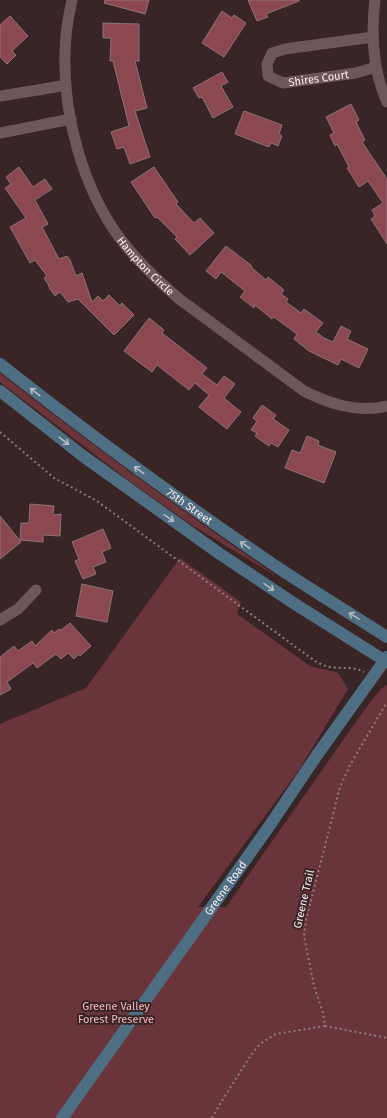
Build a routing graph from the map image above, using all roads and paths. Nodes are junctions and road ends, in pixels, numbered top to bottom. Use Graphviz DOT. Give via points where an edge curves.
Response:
graph roads {
  1 [pos="72,0"];
  2 [pos="375,0"];
  3 [pos="373,37"];
  4 [pos="376,67"];
  5 [pos="66,85"];
  6 [pos="0,96"];
  7 [pos="387,102"];
  8 [pos="71,120"];
  9 [pos="0,133"];
  10 [pos="0,364"];
  11 [pos="0,391"];
  12 [pos="387,406"];
  13 [pos="0,432"];
  14 [pos="36,590"];
  15 [pos="0,620"];
  16 [pos="387,637"];
  17 [pos="386,660"];
  18 [pos="358,668"];
  19 [pos="387,702"];
  20 [pos="325,1026"];
  21 [pos="387,1038"];
  22 [pos="62,1118"];
  23 [pos="212,1118"];
  1 -- 5 [label="street, Hampton Circle" via="67,25"];
  2 -- 3 [label="street"];
  3 -- 4 [label="street"];
  3 -- 4 [label="street, Shires Court" via="285,48 272,53 266,64 268,76 283,83 356,73"];
  4 -- 7 [label="street"];
  5 -- 6 [label="street"];
  5 -- 8 [label="street, Hampton Circle"];
  8 -- 9 [label="street"];
  8 -- 12 [label="street, Hampton Circle" via="82,165 104,213 138,260 159,281 178,298 304,391 320,399 348,407"];
  16 -- 10 [label="main road, 75th Street, one-way" via="222,529 114,452"];
  11 -- 17 [label="main road, 75th Street, one-way" via="220,554"];
  13 -- 18 [label="path" via="54,478 97,501 308,656 332,667"];
  14 -- 15 [label="street" via="18,609"];
  17 -- 22 [label="main road, Greene Road"];
  19 -- 20 [label="path, Greene Trail" via="340,787 306,920 304,936"];
  20 -- 21 [label="path"];
  20 -- 23 [label="path" via="276,1034 260,1044"];
}
